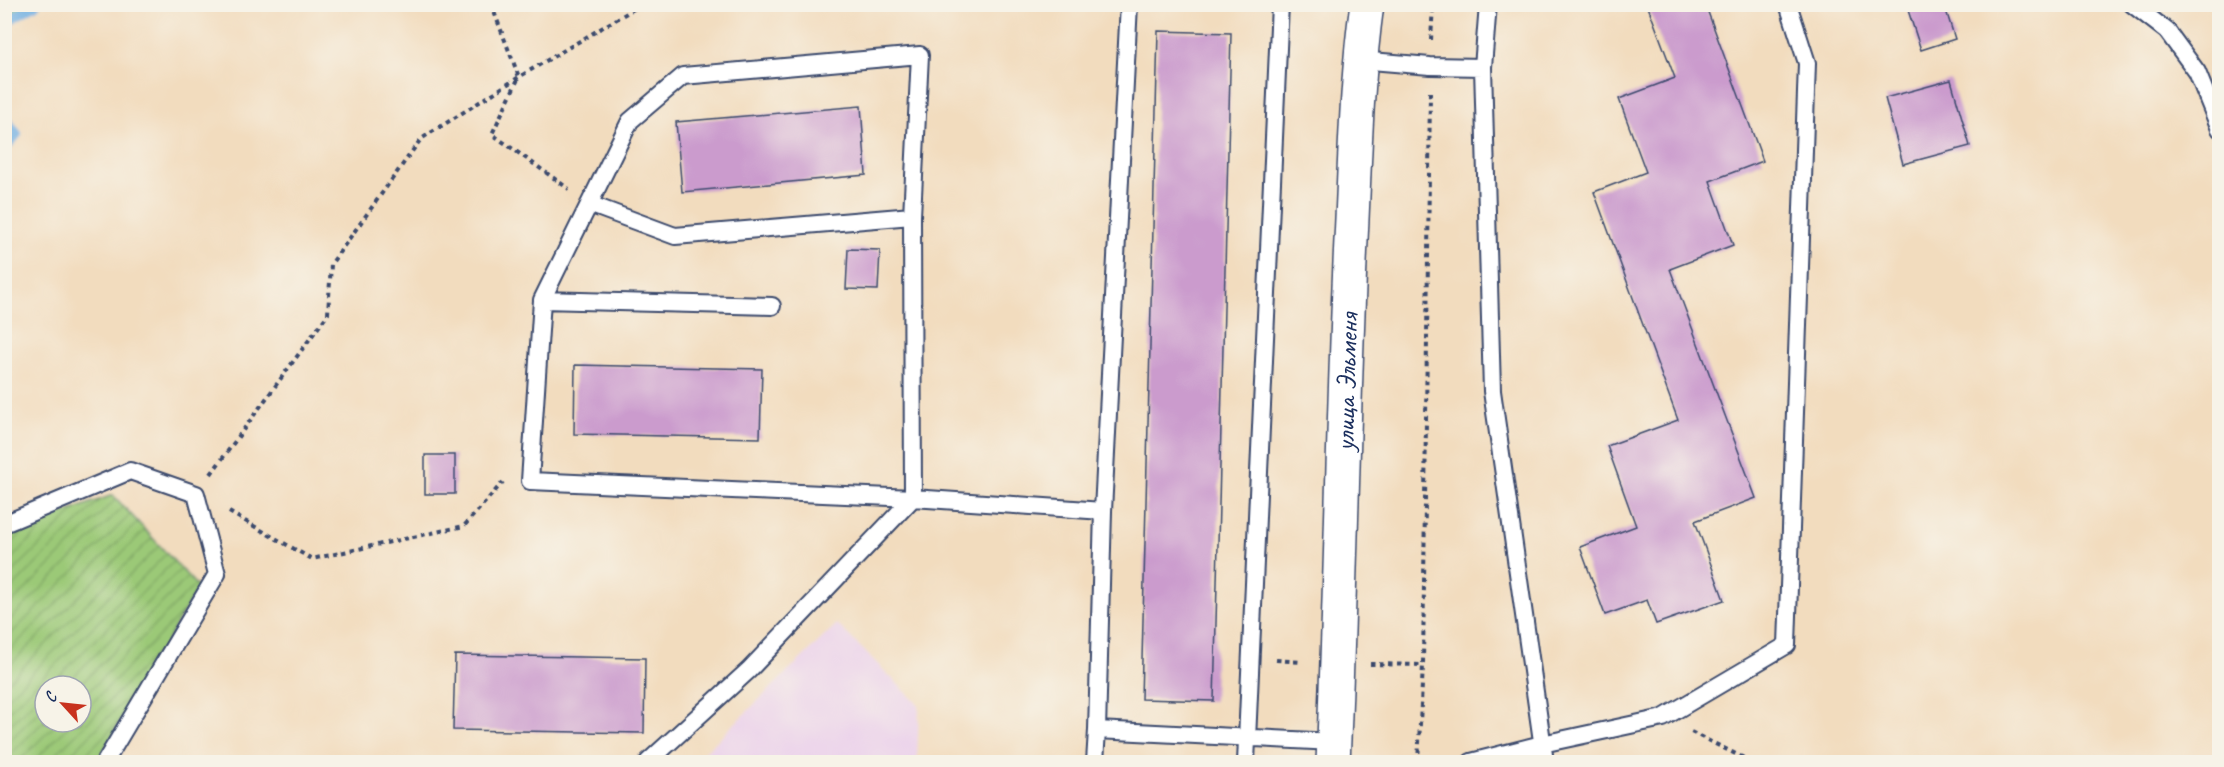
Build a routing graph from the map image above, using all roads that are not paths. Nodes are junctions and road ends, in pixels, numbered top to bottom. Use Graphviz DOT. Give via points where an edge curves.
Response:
graph roads {
  1 [pos="1129,4"];
  2 [pos="1280,4"];
  3 [pos="1367,4"];
  4 [pos="1488,4"];
  5 [pos="1788,4"];
  6 [pos="2132,4"];
  7 [pos="1359,60"];
  8 [pos="1483,67"];
  9 [pos="2220,129"];
  10 [pos="589,204"];
  11 [pos="912,216"];
  12 [pos="542,300"];
  13 [pos="772,306"];
  14 [pos="913,498"];
  15 [pos="1103,512"];
  16 [pos="4,524"];
  17 [pos="1097,729"];
  18 [pos="1247,739"];
  19 [pos="1542,744"];
  20 [pos="1333,752"];
  21 [pos="105,762"];
  22 [pos="648,762"];
  23 [pos="1095,762"];
  24 [pos="1246,762"];
  25 [pos="1471,762"];
  26 [pos="1545,762"];
  1 -- 15 [label="lane"];
  2 -- 18 [label="lane"];
  3 -- 7 [label="street, улица Эльменя"];
  4 -- 8 [label="lane"];
  5 -- 19 [label="lane" via="1807,63 1787,645 1664,718"];
  6 -- 9 [label="lane" via="2167,31 2197,72"];
  7 -- 8 [label="lane"];
  7 -- 20 [label="street, улица Эльменя"];
  8 -- 19 [label="lane" via="1492,391"];
  10 -- 11 [label="lane" via="675,237"];
  10 -- 11 [label="lane" via="630,121 684,76 920,55"];
  10 -- 12 [label="lane"];
  11 -- 14 [label="lane"];
  12 -- 13 [label="lane"];
  12 -- 14 [label="lane" via="530,481"];
  14 -- 15 [label="lane"];
  14 -- 22 [label="lane" via="749,670"];
  15 -- 17 [label="lane"];
  16 -- 21 [label="lane" via="130,471 196,494 217,574"];
  17 -- 18 [label="lane"];
  17 -- 23 [label="lane"];
  18 -- 20 [label="lane"];
  18 -- 24 [label="lane"];
  19 -- 25 [label="lane"];
  19 -- 26 [label="lane"];
}
